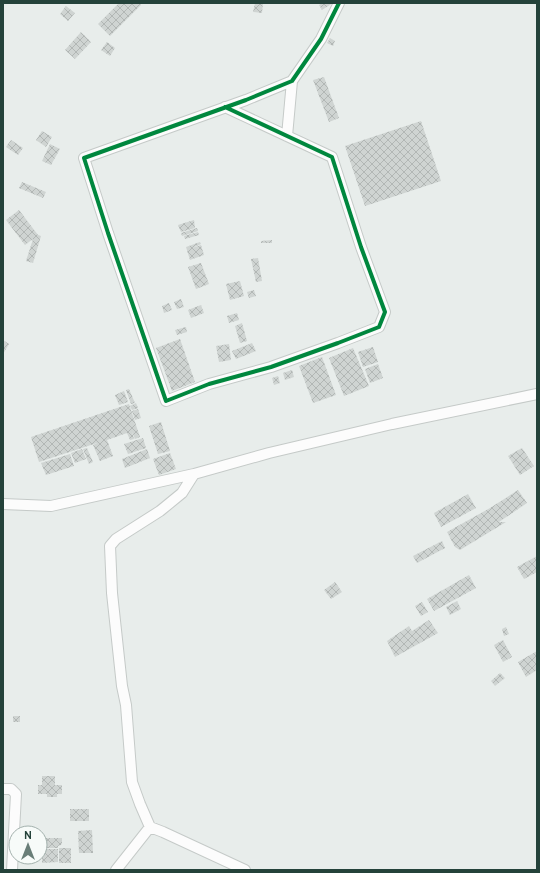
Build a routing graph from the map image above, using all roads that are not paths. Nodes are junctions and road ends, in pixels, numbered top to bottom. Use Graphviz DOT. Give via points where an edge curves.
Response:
graph roads {
  1 [pos="339,3"];
  2 [pos="292,81"];
  3 [pos="225,107"];
  4 [pos="287,136"];
  5 [pos="537,394"];
  6 [pos="194,474"];
  7 [pos="3,504"];
  8 [pos="3,789"];
  9 [pos="150,828"];
  10 [pos="12,870"];
  11 [pos="116,870"];
  12 [pos="245,870"];
  1 -- 2 [label="street" via="321,39"];
  2 -- 3 [label="street"];
  2 -- 4 [label="street"];
  3 -- 4 [label="street"];
  3 -- 4 [label="street" via="84,158 166,401 210,384 338,344 379,326 385,312 332,158"];
  5 -- 6 [label="street" via="269,452"];
  6 -- 7 [label="street" via="51,506"];
  6 -- 9 [label="street" via="182,493 160,511 116,539 110,546 112,593 126,705 132,782"];
  8 -- 10 [label="street" via="11,789 16,794"];
  9 -- 11 [label="street"];
  9 -- 12 [label="street"];
}
